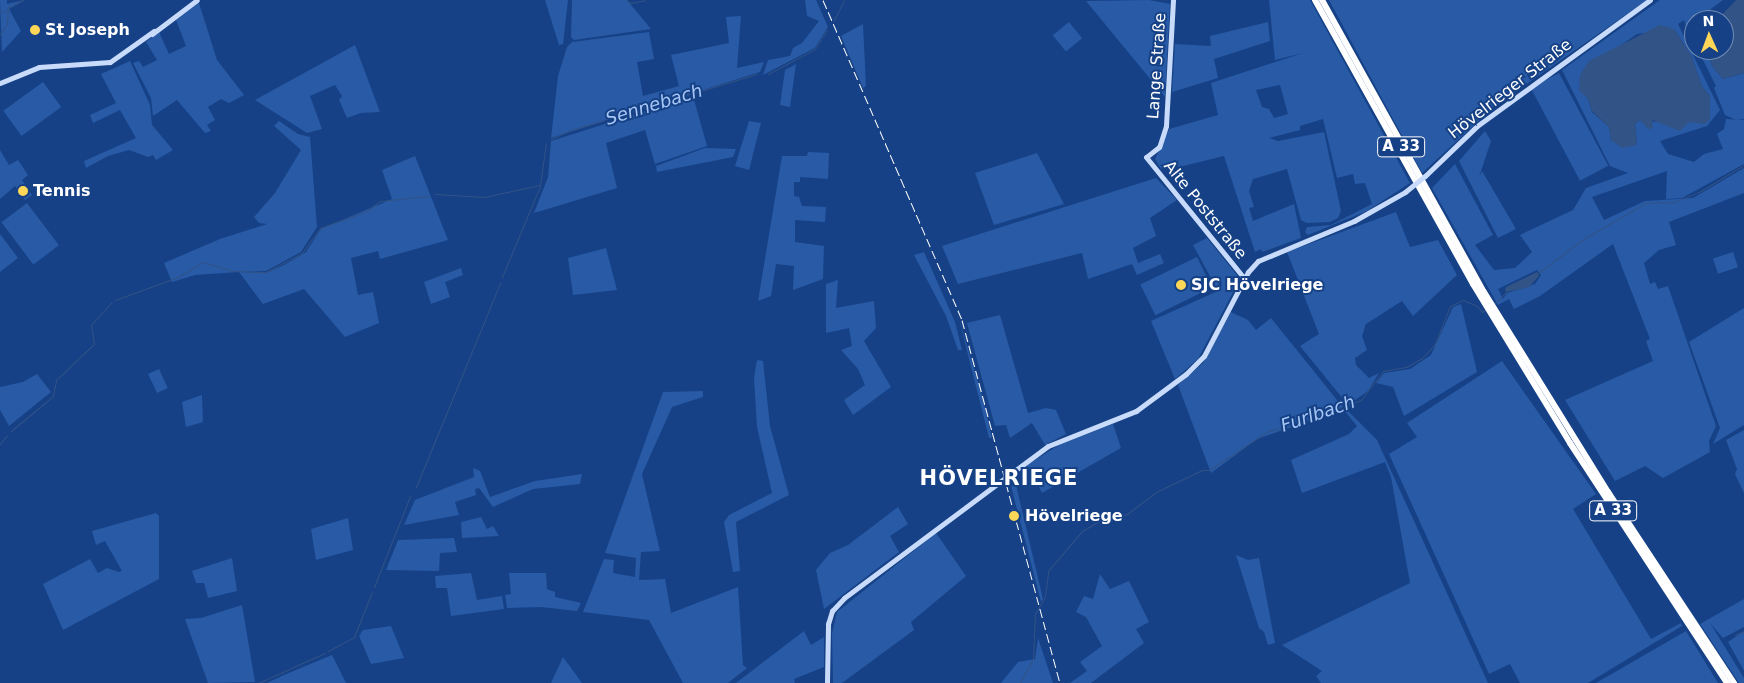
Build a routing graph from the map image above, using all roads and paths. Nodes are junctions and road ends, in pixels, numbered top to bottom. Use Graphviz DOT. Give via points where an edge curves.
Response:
graph roads {
  1 [pos="198,0"];
  2 [pos="1174,0"];
  3 [pos="1315,0"];
  4 [pos="1322,0"];
  5 [pos="1650,0"];
  6 [pos="0,83"];
  7 [pos="1146,157"];
  8 [pos="1244,278"];
  9 [pos="828,683"];
  10 [pos="1727,683"];
  11 [pos="1734,683"];
  1 -- 6 [label="main road" via="110,62 39,67"];
  2 -- 7 [label="main road, Lange Straße" via="1166,126 1158,146"];
  3 -- 10 [label="highway, A 33" via="1473,284 1570,443"];
  4 -- 11 [label="highway, A 33" via="1496,312 1608,492"];
  5 -- 8 [label="main road, Hövelrieger Straße, bridge" via="1477,126 1405,192 1354,221 1263,258"];
  7 -- 8 [label="main road, Alte Poststraße"];
  8 -- 9 [label="main road, Hövelrieger Straße" via="1204,356 1186,374 1136,411 1049,445 844,598 832,611 827,633"];
}
